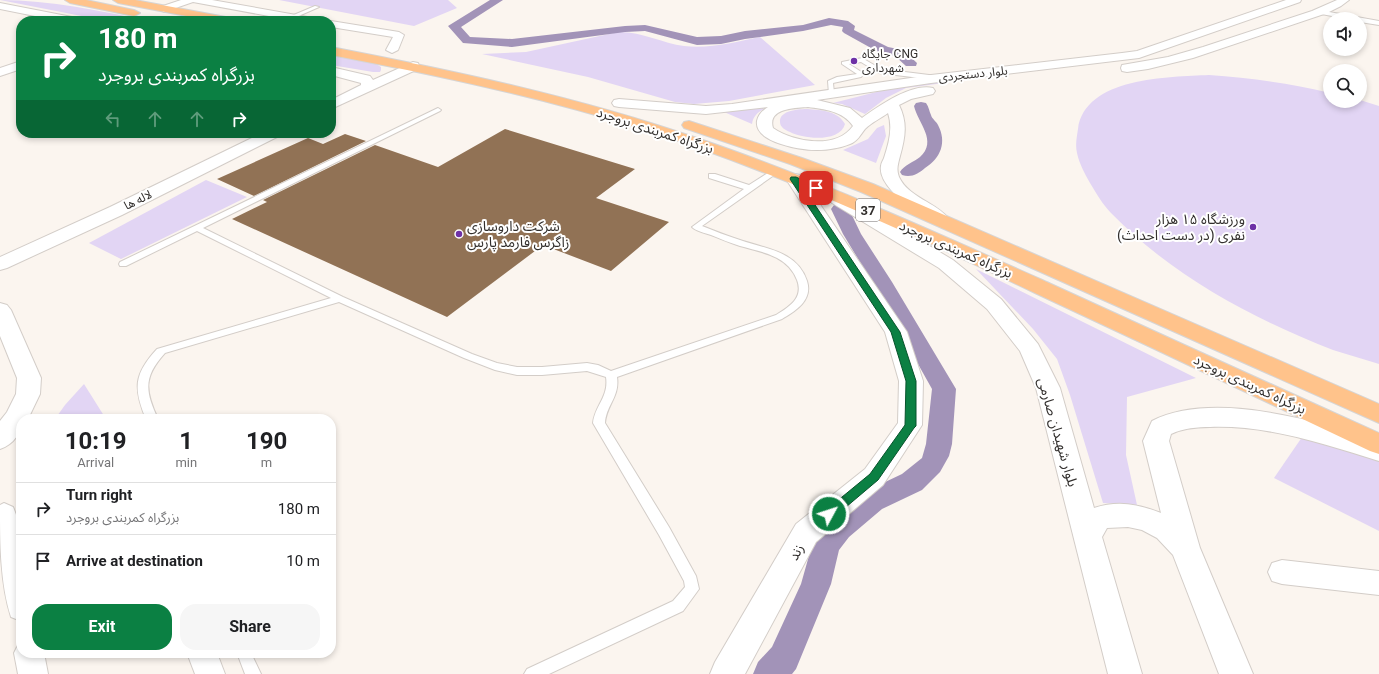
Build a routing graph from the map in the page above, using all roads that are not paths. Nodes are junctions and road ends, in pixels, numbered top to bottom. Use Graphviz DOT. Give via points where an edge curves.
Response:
graph roads {
  1 [pos="62,0"];
  2 [pos="118,0"];
  3 [pos="191,0"];
  4 [pos="195,0"];
  5 [pos="1296,0"];
  6 [pos="1344,0"];
  7 [pos="74,1"];
  8 [pos="0,6"];
  9 [pos="317,7"];
  10 [pos="164,9"];
  11 [pos="1318,12"];
  12 [pos="1323,13"];
  13 [pos="0,14"];
  14 [pos="51,16"];
  15 [pos="151,16"];
  16 [pos="204,16"];
  17 [pos="287,16"];
  18 [pos="16,17"];
  19 [pos="1367,21"];
  20 [pos="1379,23"];
  21 [pos="336,30"];
  22 [pos="336,52"];
  23 [pos="16,55"];
  24 [pos="0,60"];
  25 [pos="413,66"];
  26 [pos="16,67"];
  27 [pos="0,72"];
  28 [pos="336,72"];
  29 [pos="939,78"];
  30 [pos="336,83"];
  31 [pos="368,88"];
  32 [pos="829,94"];
  33 [pos="349,97"];
  34 [pos="336,103"];
  35 [pos="619,103"];
  36 [pos="808,103"];
  37 [pos="891,104"];
  38 [pos="438,110"];
  39 [pos="860,126"];
  40 [pos="264,138"];
  41 [pos="784,175"];
  42 [pos="712,176"];
  43 [pos="750,188"];
  44 [pos="827,192"];
  45 [pos="942,220"];
  46 [pos="197,228"];
  47 [pos="0,264"];
  48 [pos="123,264"];
  49 [pos="340,299"];
  50 [pos="0,310"];
  51 [pos="611,375"];
  52 [pos="18,414"];
  53 [pos="150,414"];
  54 [pos="1379,414"];
  55 [pos="16,418"];
  56 [pos="0,439"];
  57 [pos="1379,444"];
  58 [pos="1379,451"];
  59 [pos="2,515"];
  60 [pos="1088,537"];
  61 [pos="1185,548"];
  62 [pos="1282,572"];
  63 [pos="16,584"];
  64 [pos="1379,584"];
  65 [pos="30,658"];
  66 [pos="204,658"];
  67 [pos="246,658"];
  68 [pos="33,674"];
  69 [pos="210,674"];
  70 [pos="252,674"];
  71 [pos="532,674"];
  72 [pos="727,674"];
  73 [pos="1125,674"];
  74 [pos="1236,674"];
  1 -- 7 [label="highway"];
  2 -- 10 [label="highway"];
  3 -- 10 [label="street"];
  4 -- 17 [label="street"];
  5 -- 29 [label="main road, بلوار دستجردی" via="1139,54"];
  6 -- 11 [label="main road, بلوار دستجردی"];
  7 -- 15 [label="highway"];
  8 -- 14 [label="main road"];
  9 -- 17 [label="lane"];
  10 -- 16 [label="highway"];
  11 -- 12 [label="lane"];
  11 -- 37 [label="main road, بلوار دستجردی" via="1169,62 922,92 906,96"];
  13 -- 18 [label="main road"];
  19 -- 20 [label="lane"];
  21 -- 35 [label="highway, بزرگراه کمربندی بروجرد / 37" via="392,50 508,75"];
  22 -- 25 [label="highway, بزرگراه کمربندی بروجرد / 37"];
  23 -- 24 [label="main road"];
  25 -- 31 [label="main road"];
  25 -- 41 [label="highway, بزرگراه کمربندی بروجرد / 37" via="596,111 690,140"];
  26 -- 27 [label="main road"];
  28 -- 31 [label="main road" via="360,77 368,82"];
  29 -- 32 [label="main road, بلوار دستجردی"];
  29 -- 32 [label="lane" via="879,71 862,60 854,61 844,63 861,74 830,82"];
  30 -- 33 [label="main road" via="348,89"];
  31 -- 33 [label="main road"];
  32 -- 35 [label="main road, بلوار دستجردی" via="706,110"];
  32 -- 36 [label="main road"];
  33 -- 34 [label="main road"];
  35 -- 45 [label="highway, بزرگراه کمربندی بروجرد / 37" via="750,144 867,188"];
  36 -- 39 [label="main road" via="849,113 857,119"];
  36 -- 39 [label="main road, بلوار دستجردی" via="776,109 765,117 764,124 768,131 791,142 817,145 850,139 858,133"];
  37 -- 39 [label="main road, بلوار دستجردی"];
  37 -- 45 [label="main road" via="898,116 899,127 889,169 894,182 907,197"];
  38 -- 46 [label="lane"];
  40 -- 47 [label="main road, لاله ها" via="116,211"];
  41 -- 43 [label="lane"];
  41 -- 44 [label="highway, بزرگراه کمربندی بروجرد / 37"];
  41 -- 72 [label="main road, زند" via="896,332 911,381 910,426 874,477 806,533"];
  42 -- 43 [label="lane"];
  43 -- 51 [label="lane" via="696,227 772,251 788,259 802,279 802,300 779,317"];
  44 -- 57 [label="highway, بزرگراه کمربندی بروجرد / 37" via="928,235"];
  44 -- 60 [label="main road, بلوار شهیدان صارمی" via="946,264 994,304 1030,349 1048,388"];
  45 -- 54 [label="highway, بزرگراه کمربندی بروجرد / 37"];
  46 -- 48 [label="lane"];
  46 -- 49 [label="lane"];
  49 -- 51 [label="lane" via="495,366 517,371 587,367"];
  49 -- 53 [label="lane" via="161,351 153,359 141,386 142,398"];
  50 -- 52 [label="main road" via="29,378 28,394"];
  51 -- 71 [label="lane" via="612,391 599,416 599,423 664,531 691,580 692,589 678,606"];
  55 -- 56 [label="main road"];
  58 -- 61 [label="main road" via="1258,421 1213,417 1174,422 1160,428 1156,441"];
  59 -- 63 [label="street"];
  60 -- 61 [label="main road" via="1097,519 1110,514 1127,514 1160,525"];
  60 -- 73 [label="main road, بلوار شهیدان صارمی"];
  61 -- 74 [label="main road"];
  62 -- 64 [label="street"];
  65 -- 68 [label="street"];
  66 -- 69 [label="street"];
  67 -- 70 [label="lane"];
}
